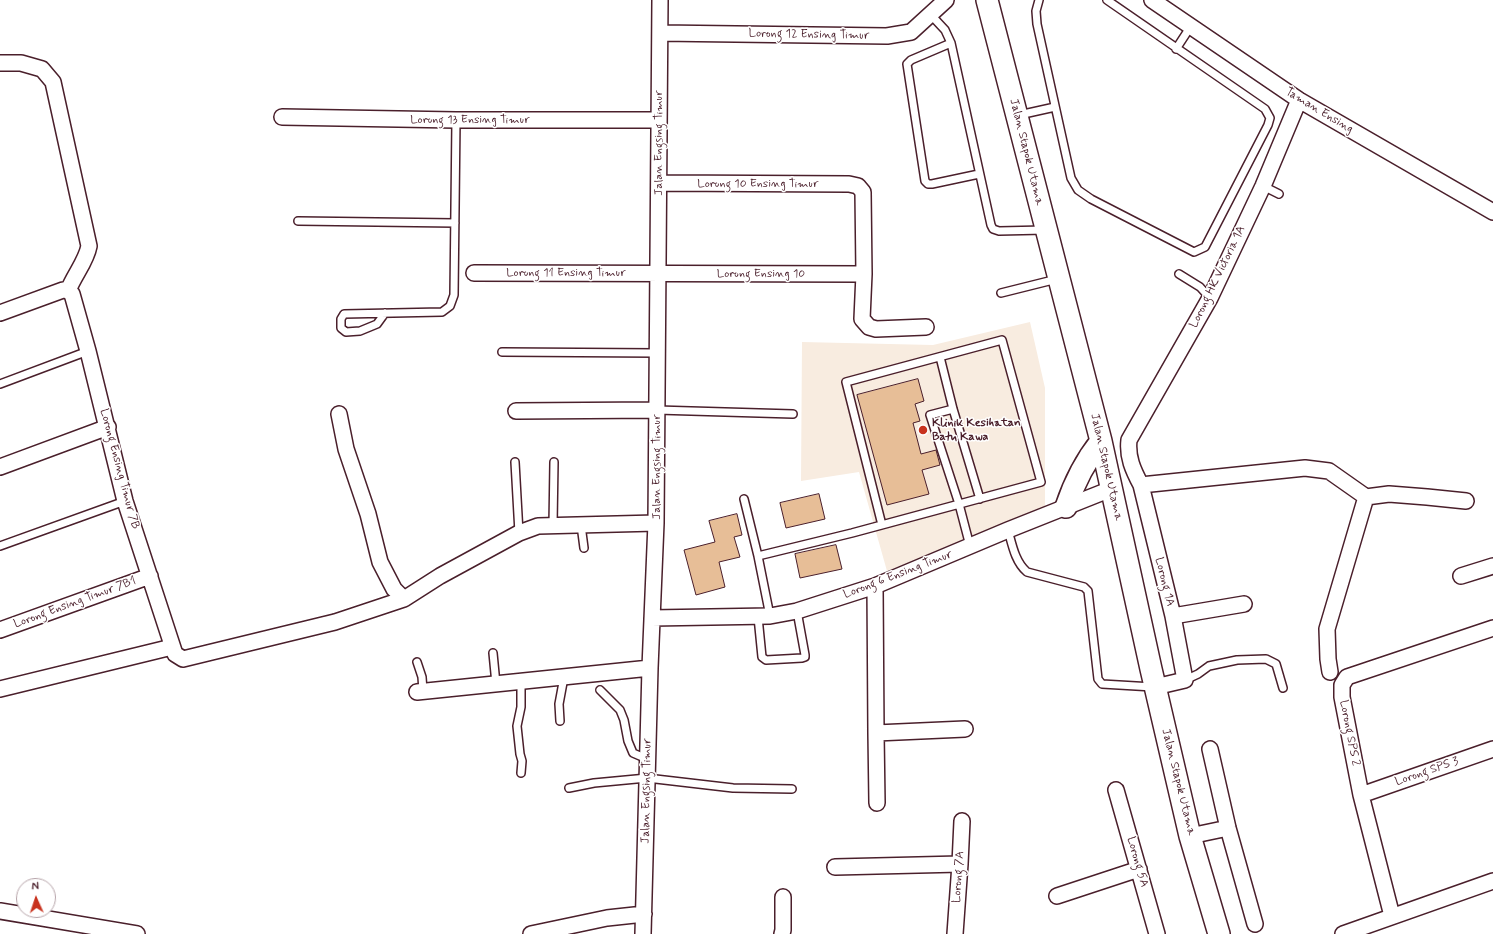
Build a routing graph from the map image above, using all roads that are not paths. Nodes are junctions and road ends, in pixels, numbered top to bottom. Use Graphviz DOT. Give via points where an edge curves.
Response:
graph roads {
  1 [pos="660,0"];
  2 [pos="946,0"];
  3 [pos="988,0"];
  4 [pos="1039,0"];
  5 [pos="1107,0"];
  6 [pos="1152,0"];
  7 [pos="930,15"];
  8 [pos="1191,26"];
  9 [pos="660,33"];
  10 [pos="951,43"];
  11 [pos="1176,49"];
  12 [pos="0,63"];
  13 [pos="1300,100"];
  14 [pos="1055,107"];
  15 [pos="1017,116"];
  16 [pos="282,118"];
  17 [pos="456,120"];
  18 [pos="659,120"];
  19 [pos="979,174"];
  20 [pos="659,183"];
  21 [pos="1263,186"];
  22 [pos="1279,194"];
  23 [pos="1493,212"];
  24 [pos="298,221"];
  25 [pos="455,223"];
  26 [pos="1046,230"];
  27 [pos="474,273"];
  28 [pos="658,274"];
  29 [pos="864,274"];
  30 [pos="1179,274"];
  31 [pos="1059,279"];
  32 [pos="68,290"];
  33 [pos="1000,293"];
  34 [pos="1210,298"];
  35 [pos="0,313"];
  36 [pos="385,313"];
  37 [pos="926,327"];
  38 [pos="88,351"];
  39 [pos="502,352"];
  40 [pos="658,353"];
  41 [pos="940,357"];
  42 [pos="0,384"];
  43 [pos="953,409"];
  44 [pos="657,410"];
  45 [pos="516,411"];
  46 [pos="339,414"];
  47 [pos="793,414"];
  48 [pos="108,427"];
  49 [pos="1101,441"];
  50 [pos="515,462"];
  51 [pos="554,462"];
  52 [pos="0,467"];
  53 [pos="1137,478"];
  54 [pos="1111,489"];
  55 [pos="1366,497"];
  56 [pos="744,499"];
  57 [pos="980,499"];
  58 [pos="125,501"];
  59 [pos="1466,501"];
  60 [pos="959,504"];
  61 [pos="1066,507"];
  62 [pos="656,523"];
  63 [pos="553,525"];
  64 [pos="580,525"];
  65 [pos="882,525"];
  66 [pos="1008,530"];
  67 [pos="519,533"];
  68 [pos="0,546"];
  69 [pos="970,547"];
  70 [pos="584,548"];
  71 [pos="758,556"];
  72 [pos="1493,566"];
  73 [pos="150,576"];
  74 [pos="1461,576"];
  75 [pos="875,586"];
  76 [pos="404,599"];
  77 [pos="1244,604"];
  78 [pos="796,611"];
  79 [pos="764,616"];
  80 [pos="1173,616"];
  81 [pos="652,618"];
  82 [pos="1493,628"];
  83 [pos="0,630"];
  84 [pos="172,647"];
  85 [pos="493,653"];
  86 [pos="417,662"];
  87 [pos="650,668"];
  88 [pos="1330,672"];
  89 [pos="564,677"];
  90 [pos="1185,680"];
  91 [pos="521,681"];
  92 [pos="496,684"];
  93 [pos="1155,687"];
  94 [pos="1283,688"];
  95 [pos="0,689"];
  96 [pos="600,690"];
  97 [pos="420,692"];
  98 [pos="560,722"];
  99 [pos="965,729"];
  100 [pos="876,733"];
  101 [pos="1210,749"];
  102 [pos="1493,749"];
  103 [pos="647,759"];
  104 [pos="521,773"];
  105 [pos="647,778"];
  106 [pos="569,788"];
  107 [pos="792,789"];
  108 [pos="1116,790"];
  109 [pos="1361,795"];
  110 [pos="878,803"];
  111 [pos="962,821"];
  112 [pos="1228,828"];
  113 [pos="1190,836"];
  114 [pos="960,864"];
  115 [pos="835,868"];
  116 [pos="1139,869"];
  117 [pos="1493,880"];
  118 [pos="1057,896"];
  119 [pos="783,897"];
  120 [pos="0,911"];
  121 [pos="644,914"];
  122 [pos="1392,916"];
  123 [pos="1255,924"];
  124 [pos="137,934"];
  125 [pos="531,934"];
  126 [pos="643,934"];
  127 [pos="782,934"];
  128 [pos="954,934"];
  129 [pos="1157,934"];
  130 [pos="1219,934"];
  131 [pos="1343,934"];
  1 -- 9 [label="street, Jalan Engsing Timur"];
  2 -- 7 [label="street, Lorong 12 Ensing Timur"];
  3 -- 15 [label="main road, Jalan Stapok Utama"];
  4 -- 14 [label="lane" via="1036,11 1037,24"];
  5 -- 11 [label="lane"];
  6 -- 8 [label="street, Taman Ensing"];
  7 -- 9 [label="street, Lorong 12 Ensing Timur" via="911,32 887,36"];
  7 -- 10 [label="lane" via="945,30"];
  8 -- 11 [label="lane"];
  8 -- 13 [label="street, Taman Ensing"];
  9 -- 18 [label="street, Jalan Engsing Timur"];
  10 -- 19 [label="lane"];
  10 -- 19 [label="lane" via="907,64 926,181 932,184"];
  11 -- 14 [label="lane" via="1265,109 1270,118 1205,248 1194,252 1078,190 1071,178"];
  12 -- 32 [label="street" via="21,63 42,69 53,82 89,246"];
  13 -- 21 [label="street, Lorong HK Victoria 1A"];
  13 -- 23 [label="street, Taman Ensing"];
  14 -- 15 [label="lane"];
  15 -- 26 [label="main road, Jalan Stapok Utama"];
  16 -- 17 [label="street, Lorong 13 Ensing Timur"];
  17 -- 18 [label="street, Lorong 13 Ensing Timur"];
  17 -- 25 [label="lane"];
  18 -- 20 [label="street, Jalan Engsing Timur"];
  19 -- 26 [label="lane" via="993,229"];
  20 -- 28 [label="street, Jalan Engsing Timur"];
  20 -- 29 [label="street, Lorong 10 Ensing Timur" via="858,186 863,192"];
  21 -- 22 [label="lane"];
  21 -- 34 [label="street, Lorong HK Victoria 1A"];
  24 -- 25 [label="lane"];
  25 -- 36 [label="lane" via="454,295 450,306 442,312"];
  26 -- 31 [label="main road, Jalan Stapok Utama"];
  27 -- 28 [label="street, Lorong 11 Ensing Timur"];
  28 -- 29 [label="street, Lorong Ensing 10"];
  28 -- 40 [label="street, Jalan Engsing Timur"];
  29 -- 37 [label="street" via="862,319 868,327"];
  30 -- 34 [label="lane" via="1200,287"];
  31 -- 33 [label="lane"];
  31 -- 49 [label="main road, Jalan Stapok Utama"];
  32 -- 35 [label="street"];
  32 -- 38 [label="street, Lorong Ensing Timur 7B" via="72,294"];
  34 -- 53 [label="street, Lorong HK Victoria 1A" via="1129,440 1130,461"];
  36 -- 36 [label="lane" via="344,314 341,318 341,328 346,332 360,331 377,324"];
  38 -- 42 [label="lane"];
  38 -- 48 [label="street, Lorong Ensing Timur 7B"];
  39 -- 40 [label="lane"];
  40 -- 44 [label="street, Jalan Engsing Timur"];
  41 -- 43 [label="lane"];
  41 -- 57 [label="lane" via="1002,340 1041,482"];
  41 -- 65 [label="lane" via="846,382"];
  43 -- 57 [label="lane"];
  43 -- 60 [label="lane" via="930,415"];
  44 -- 45 [label="street"];
  44 -- 47 [label="lane"];
  44 -- 62 [label="street, Jalan Engsing Timur"];
  46 -- 76 [label="street" via="346,449 368,514 380,562 394,588"];
  48 -- 52 [label="street"];
  48 -- 58 [label="street, Lorong Ensing Timur 7B"];
  49 -- 54 [label="main road, Jalan Stapok Utama"];
  49 -- 61 [label="main road" via="1072,489"];
  50 -- 67 [label="lane"];
  51 -- 63 [label="lane"];
  53 -- 55 [label="street" via="1305,468 1329,471"];
  53 -- 80 [label="street, Lorong 1A"];
  54 -- 61 [label="street, Lorong 6 Ensing Timur"];
  54 -- 93 [label="main road, Jalan Stapok Utama"];
  55 -- 59 [label="street" via="1389,494"];
  55 -- 88 [label="street" via="1327,629"];
  56 -- 71 [label="lane"];
  57 -- 60 [label="lane"];
  58 -- 68 [label="lane"];
  58 -- 73 [label="street, Lorong Ensing Timur 7B"];
  60 -- 65 [label="lane"];
  60 -- 69 [label="lane"];
  61 -- 66 [label="street, Lorong 6 Ensing Timur"];
  62 -- 64 [label="street"];
  62 -- 81 [label="street, Jalan Engsing Timur"];
  63 -- 64 [label="street"];
  63 -- 67 [label="street" via="538,526"];
  64 -- 70 [label="lane"];
  65 -- 71 [label="lane"];
  66 -- 69 [label="street, Lorong 6 Ensing Timur"];
  66 -- 93 [label="lane" via="1013,551 1027,572 1084,587 1088,591 1098,679 1102,684"];
  67 -- 76 [label="street" via="440,576"];
  69 -- 75 [label="street, Lorong 6 Ensing Timur"];
  71 -- 79 [label="lane"];
  72 -- 74 [label="street"];
  73 -- 83 [label="street, Lorong Ensing Timur 7B1"];
  73 -- 84 [label="street, Lorong Ensing Timur 7B"];
  75 -- 78 [label="street, Lorong 6 Ensing Timur"];
  75 -- 100 [label="street"];
  76 -- 84 [label="street" via="335,622 183,659 175,654"];
  77 -- 80 [label="street"];
  78 -- 79 [label="street, Lorong 6 Ensing Timur"];
  78 -- 79 [label="lane" via="805,655 802,658 766,660 762,657"];
  79 -- 81 [label="street, Lorong 6 Ensing Timur"];
  80 -- 90 [label="street, Lorong 1A"];
  81 -- 87 [label="street, Jalan Engsing Timur"];
  82 -- 109 [label="street, Lorong SPS 2" via="1344,680 1342,697"];
  84 -- 95 [label="street"];
  85 -- 92 [label="lane"];
  86 -- 97 [label="lane" via="422,677"];
  87 -- 89 [label="street"];
  87 -- 103 [label="street, Jalan Engsing Timur"];
  89 -- 91 [label="street"];
  89 -- 98 [label="lane" via="559,704"];
  90 -- 93 [label="street"];
  90 -- 94 [label="lane" via="1209,666 1237,660 1266,659 1276,664"];
  91 -- 92 [label="street"];
  91 -- 104 [label="lane" via="522,707 517,726 522,761"];
  92 -- 97 [label="street"];
  93 -- 113 [label="main road, Jalan Stapok Utama"];
  96 -- 103 [label="lane" via="620,710 633,753"];
  99 -- 100 [label="street"];
  100 -- 110 [label="street"];
  101 -- 112 [label="street"];
  102 -- 109 [label="street, Lorong SPS 3"];
  103 -- 105 [label="street, Jalan Engsing Timur"];
  105 -- 106 [label="lane"];
  105 -- 107 [label="lane" via="733,788"];
  105 -- 121 [label="street, Jalan Engsing Timur"];
  108 -- 116 [label="street, Lorong 5A"];
  109 -- 122 [label="street, Lorong SPS 2"];
  111 -- 114 [label="street, Lorong 7A"];
  112 -- 113 [label="street"];
  112 -- 123 [label="street"];
  113 -- 130 [label="main road, Jalan Stapok Utama"];
  114 -- 115 [label="street"];
  114 -- 128 [label="street, Lorong 7A"];
  116 -- 118 [label="street"];
  116 -- 129 [label="street, Lorong 5A"];
  117 -- 122 [label="street"];
  119 -- 127 [label="street"];
  120 -- 124 [label="street"];
  121 -- 125 [label="street" via="607,918"];
  121 -- 126 [label="street, Jalan Engsing Timur"];
  122 -- 131 [label="street"];
}
